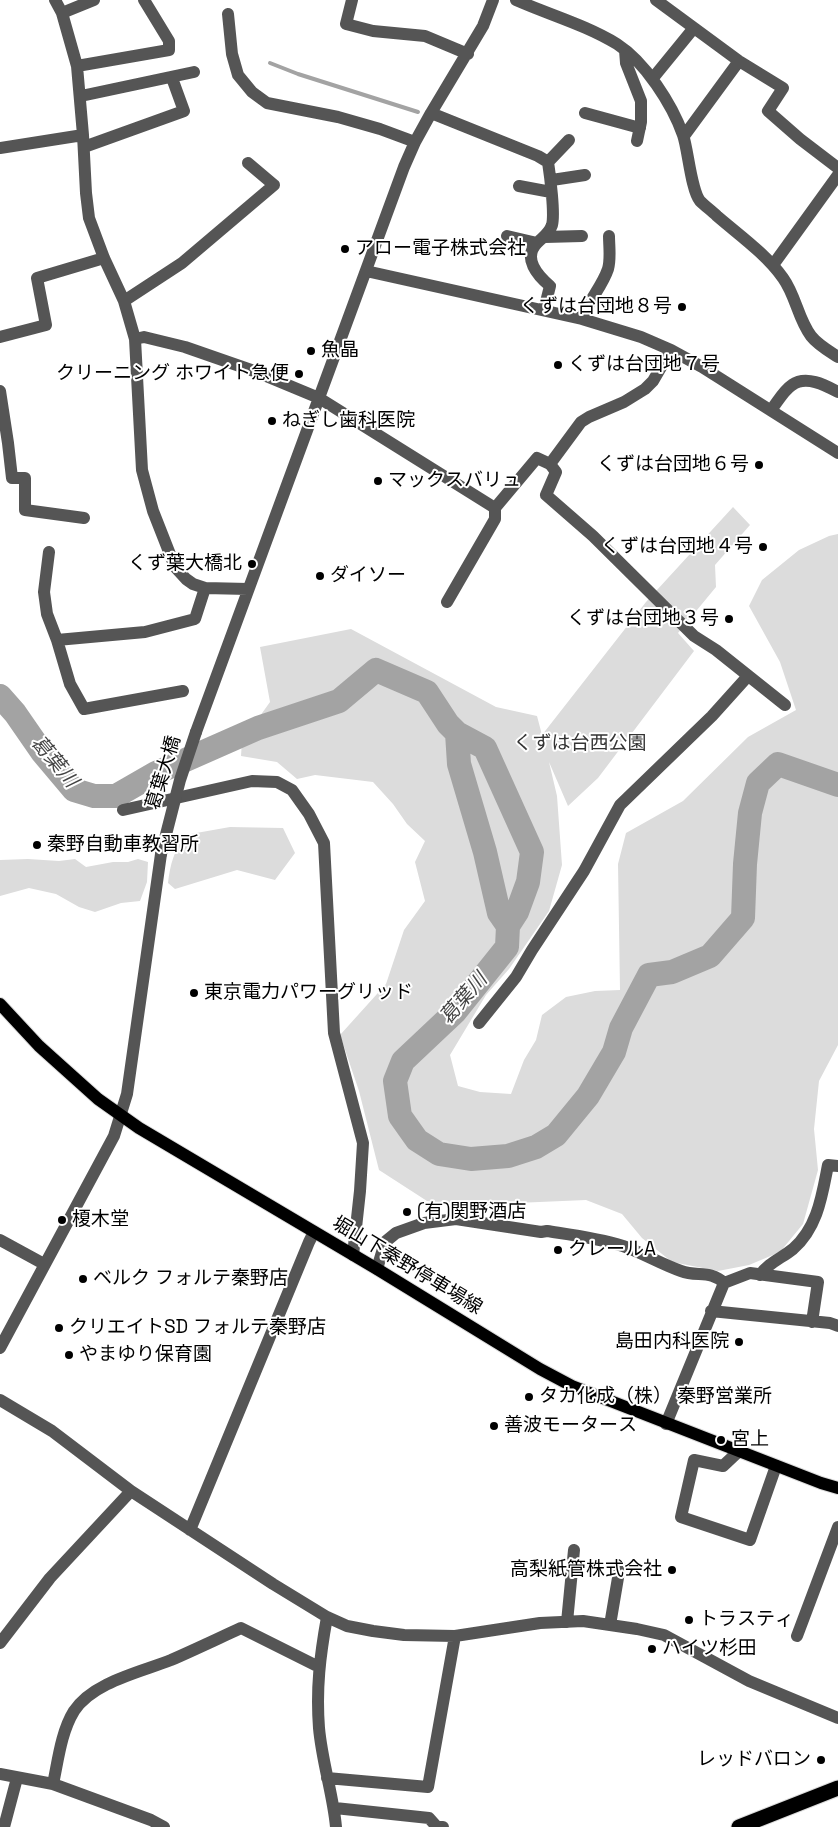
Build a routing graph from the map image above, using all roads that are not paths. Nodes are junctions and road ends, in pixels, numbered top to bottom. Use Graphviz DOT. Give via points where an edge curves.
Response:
graph roads {
  1 [pos="55,0"];
  2 [pos="94,0"];
  3 [pos="144,0"];
  4 [pos="352,0"];
  5 [pos="493,0"];
  6 [pos="516,0"];
  7 [pos="656,0"];
  8 [pos="62,13"];
  9 [pos="228,14"];
  10 [pos="693,29"];
  11 [pos="624,50"];
  12 [pos="468,54"];
  13 [pos="739,61"];
  14 [pos="77,66"];
  15 [pos="194,72"];
  16 [pos="172,78"];
  17 [pos="653,78"];
  18 [pos="80,96"];
  19 [pos="431,113"];
  20 [pos="585,113"];
  21 [pos="640,128"];
  22 [pos="684,136"];
  23 [pos="569,140"];
  24 [pos="84,141"];
  25 [pos="637,141"];
  26 [pos="416,142"];
  27 [pos="0,148"];
  28 [pos="548,162"];
  29 [pos="248,163"];
  30 [pos="838,168"];
  31 [pos="585,175"];
  32 [pos="838,175"];
  33 [pos="519,186"];
  34 [pos="551,186"];
  35 [pos="507,236"];
  36 [pos="582,236"];
  37 [pos="609,236"];
  38 [pos="541,240"];
  39 [pos="104,258"];
  40 [pos="773,265"];
  41 [pos="366,271"];
  42 [pos="124,301"];
  43 [pos="544,310"];
  44 [pos="582,319"];
  45 [pos="0,337"];
  46 [pos="136,339"];
  47 [pos="671,350"];
  48 [pos="838,357"];
  49 [pos="0,391"];
  50 [pos="838,392"];
  51 [pos="319,398"];
  52 [pos="770,410"];
  53 [pos="838,453"];
  54 [pos="550,464"];
  55 [pos="495,508"];
  56 [pos="84,518"];
  57 [pos="49,552"];
  58 [pos="205,588"];
  59 [pos="248,589"];
  60 [pos="447,602"];
  61 [pos="57,640"];
  62 [pos="748,676"];
  63 [pos="183,691"];
  64 [pos="785,705"];
  65 [pos="123,810"];
  66 [pos="0,1004"];
  67 [pos="479,1023"];
  68 [pos="122,1114"];
  69 [pos="838,1166"];
  70 [pos="314,1232"];
  71 [pos="0,1240"];
  72 [pos="353,1255"];
  73 [pos="44,1264"];
  74 [pos="376,1269"];
  75 [pos="760,1274"];
  76 [pos="724,1283"];
  77 [pos="711,1311"];
  78 [pos="812,1322"];
  79 [pos="838,1326"];
  80 [pos="0,1348"];
  81 [pos="0,1400"];
  82 [pos="666,1424"];
  83 [pos="738,1451"];
  84 [pos="776,1466"];
  85 [pos="838,1488"];
  86 [pos="131,1491"];
  87 [pos="838,1528"];
  88 [pos="190,1530"];
  89 [pos="574,1550"];
  90 [pos="620,1566"];
  91 [pos="327,1617"];
  92 [pos="567,1622"];
  93 [pos="610,1625"];
  94 [pos="454,1636"];
  95 [pos="797,1636"];
  96 [pos="0,1643"];
  97 [pos="318,1667"];
  98 [pos="838,1718"];
  99 [pos="0,1774"];
  100 [pos="17,1778"];
  101 [pos="327,1778"];
  102 [pos="53,1784"];
  103 [pos="838,1788"];
  104 [pos="335,1808"];
  105 [pos="4,1827"];
  106 [pos="164,1827"];
  107 [pos="336,1827"];
  108 [pos="437,1827"];
  109 [pos="444,1827"];
  110 [pos="739,1827"];
  1 -- 8 [label="street"];
  2 -- 8 [label="street"];
  3 -- 14 [label="street" via="169,41 169,50"];
  4 -- 12 [label="street" via="346,24 373,31 425,36"];
  5 -- 12 [label="street, 葛葉大橋"];
  6 -- 11 [label="street" via="581,25"];
  7 -- 10 [label="street"];
  8 -- 14 [label="street"];
  9 -- 26 [label="street" via="232,54 238,75 252,92 267,103 338,117"];
  10 -- 13 [label="street"];
  10 -- 17 [label="street"];
  11 -- 17 [label="street"];
  11 -- 21 [label="street" via="641,101"];
  12 -- 19 [label="street, 葛葉大橋"];
  13 -- 22 [label="street"];
  13 -- 30 [label="street" via="783,88 768,111"];
  14 -- 18 [label="street"];
  15 -- 16 [label="street"];
  16 -- 18 [label="street"];
  16 -- 24 [label="street" via="184,112"];
  17 -- 22 [label="street"];
  18 -- 24 [label="street"];
  19 -- 26 [label="street, 葛葉大橋"];
  19 -- 28 [label="street"];
  20 -- 21 [label="street" via="600,110"];
  21 -- 25 [label="street"];
  22 -- 40 [label="street" via="699,200"];
  23 -- 28 [label="street"];
  24 -- 27 [label="street"];
  24 -- 39 [label="street" via="89,218"];
  26 -- 41 [label="street, 葛葉大橋"];
  28 -- 34 [label="street"];
  29 -- 42 [label="street" via="274,185 182,263"];
  31 -- 34 [label="street"];
  32 -- 40 [label="street"];
  33 -- 34 [label="street"];
  34 -- 38 [label="street" via="552,225"];
  35 -- 38 [label="street"];
  36 -- 38 [label="street"];
  37 -- 44 [label="street" via="608,268"];
  38 -- 43 [label="street" via="532,255 532,265 550,286"];
  39 -- 42 [label="street"];
  39 -- 45 [label="street" via="37,278 46,325"];
  40 -- 48 [label="street" via="792,293 812,337"];
  41 -- 43 [label="street"];
  41 -- 51 [label="street, 葛葉大橋"];
  42 -- 46 [label="street"];
  43 -- 44 [label="street"];
  44 -- 47 [label="street"];
  46 -- 51 [label="street" via="144,337 185,347"];
  46 -- 58 [label="street" via="142,470 153,511 175,566 186,579"];
  47 -- 52 [label="street"];
  47 -- 54 [label="street" via="654,381 624,402 580,422"];
  49 -- 56 [label="street" via="12,478 25,478 25,510"];
  50 -- 52 [label="street" via="816,382 798,382 786,390"];
  51 -- 55 [label="street"];
  51 -- 59 [label="street, 葛葉大橋"];
  52 -- 53 [label="street"];
  54 -- 55 [label="street" via="537,458"];
  54 -- 62 [label="street" via="556,472 546,494 689,632"];
  55 -- 60 [label="street" via="495,519"];
  57 -- 61 [label="street" via="44,592 47,614"];
  58 -- 59 [label="street"];
  58 -- 61 [label="street" via="195,619 145,632"];
  59 -- 68 [label="street, 葛葉大橋, bridge" via="180,780 161,854"];
  61 -- 63 [label="street" via="70,684 84,709"];
  62 -- 64 [label="street"];
  62 -- 67 [label="street" via="712,716 620,805 584,871 516,977"];
  65 -- 72 [label="street" via="252,781 277,782 292,790 324,843 334,1033 363,1143"];
  66 -- 68 [label="main road, 堀山下秦野停車場線" via="39,1046 98,1099"];
  68 -- 70 [label="main road, 堀山下秦野停車場線" via="140,1128"];
  68 -- 73 [label="street, 葛葉大橋" via="114,1136"];
  69 -- 75 [label="street" via="828,1165 820,1206 812,1226 799,1244"];
  70 -- 72 [label="main road, 堀山下秦野停車場線"];
  70 -- 88 [label="street"];
  71 -- 73 [label="street"];
  72 -- 74 [label="main road, 堀山下秦野停車場線"];
  73 -- 80 [label="street, 葛葉大橋"];
  74 -- 76 [label="street" via="384,1242 396,1233 424,1223 456,1219 590,1238 652,1257 682,1272 717,1276"];
  74 -- 82 [label="main road, 堀山下秦野停車場線" via="540,1369 572,1386"];
  75 -- 76 [label="street" via="750,1273"];
  75 -- 78 [label="street" via="818,1282"];
  76 -- 77 [label="street"];
  77 -- 78 [label="street"];
  77 -- 82 [label="street"];
  78 -- 79 [label="street"];
  81 -- 86 [label="street" via="52,1431"];
  82 -- 83 [label="main road, 堀山下秦野停車場線"];
  83 -- 84 [label="main road, 堀山下秦野停車場線"];
  83 -- 84 [label="street" via="723,1466 694,1460 681,1517 750,1540"];
  84 -- 85 [label="main road, 堀山下秦野停車場線"];
  86 -- 88 [label="street"];
  86 -- 96 [label="street" via="50,1578"];
  87 -- 95 [label="street"];
  88 -- 91 [label="street"];
  89 -- 92 [label="street"];
  90 -- 93 [label="street"];
  91 -- 94 [label="street" via="347,1626 373,1631"];
  91 -- 97 [label="street"];
  92 -- 93 [label="street"];
  92 -- 94 [label="street"];
  93 -- 98 [label="street" via="664,1635 750,1680"];
  94 -- 101 [label="street" via="428,1787"];
  97 -- 101 [label="street" via="317,1696"];
  97 -- 102 [label="street" via="241,1628 133,1673 85,1699 74,1711 66,1728"];
  99 -- 100 [label="street"];
  100 -- 102 [label="street"];
  100 -- 105 [label="street"];
  101 -- 104 [label="street"];
  102 -- 106 [label="street"];
  103 -- 110 [label="highway"];
  104 -- 107 [label="street"];
  104 -- 108 [label="street" via="429,1818"];
  108 -- 109 [label="street"];
}
